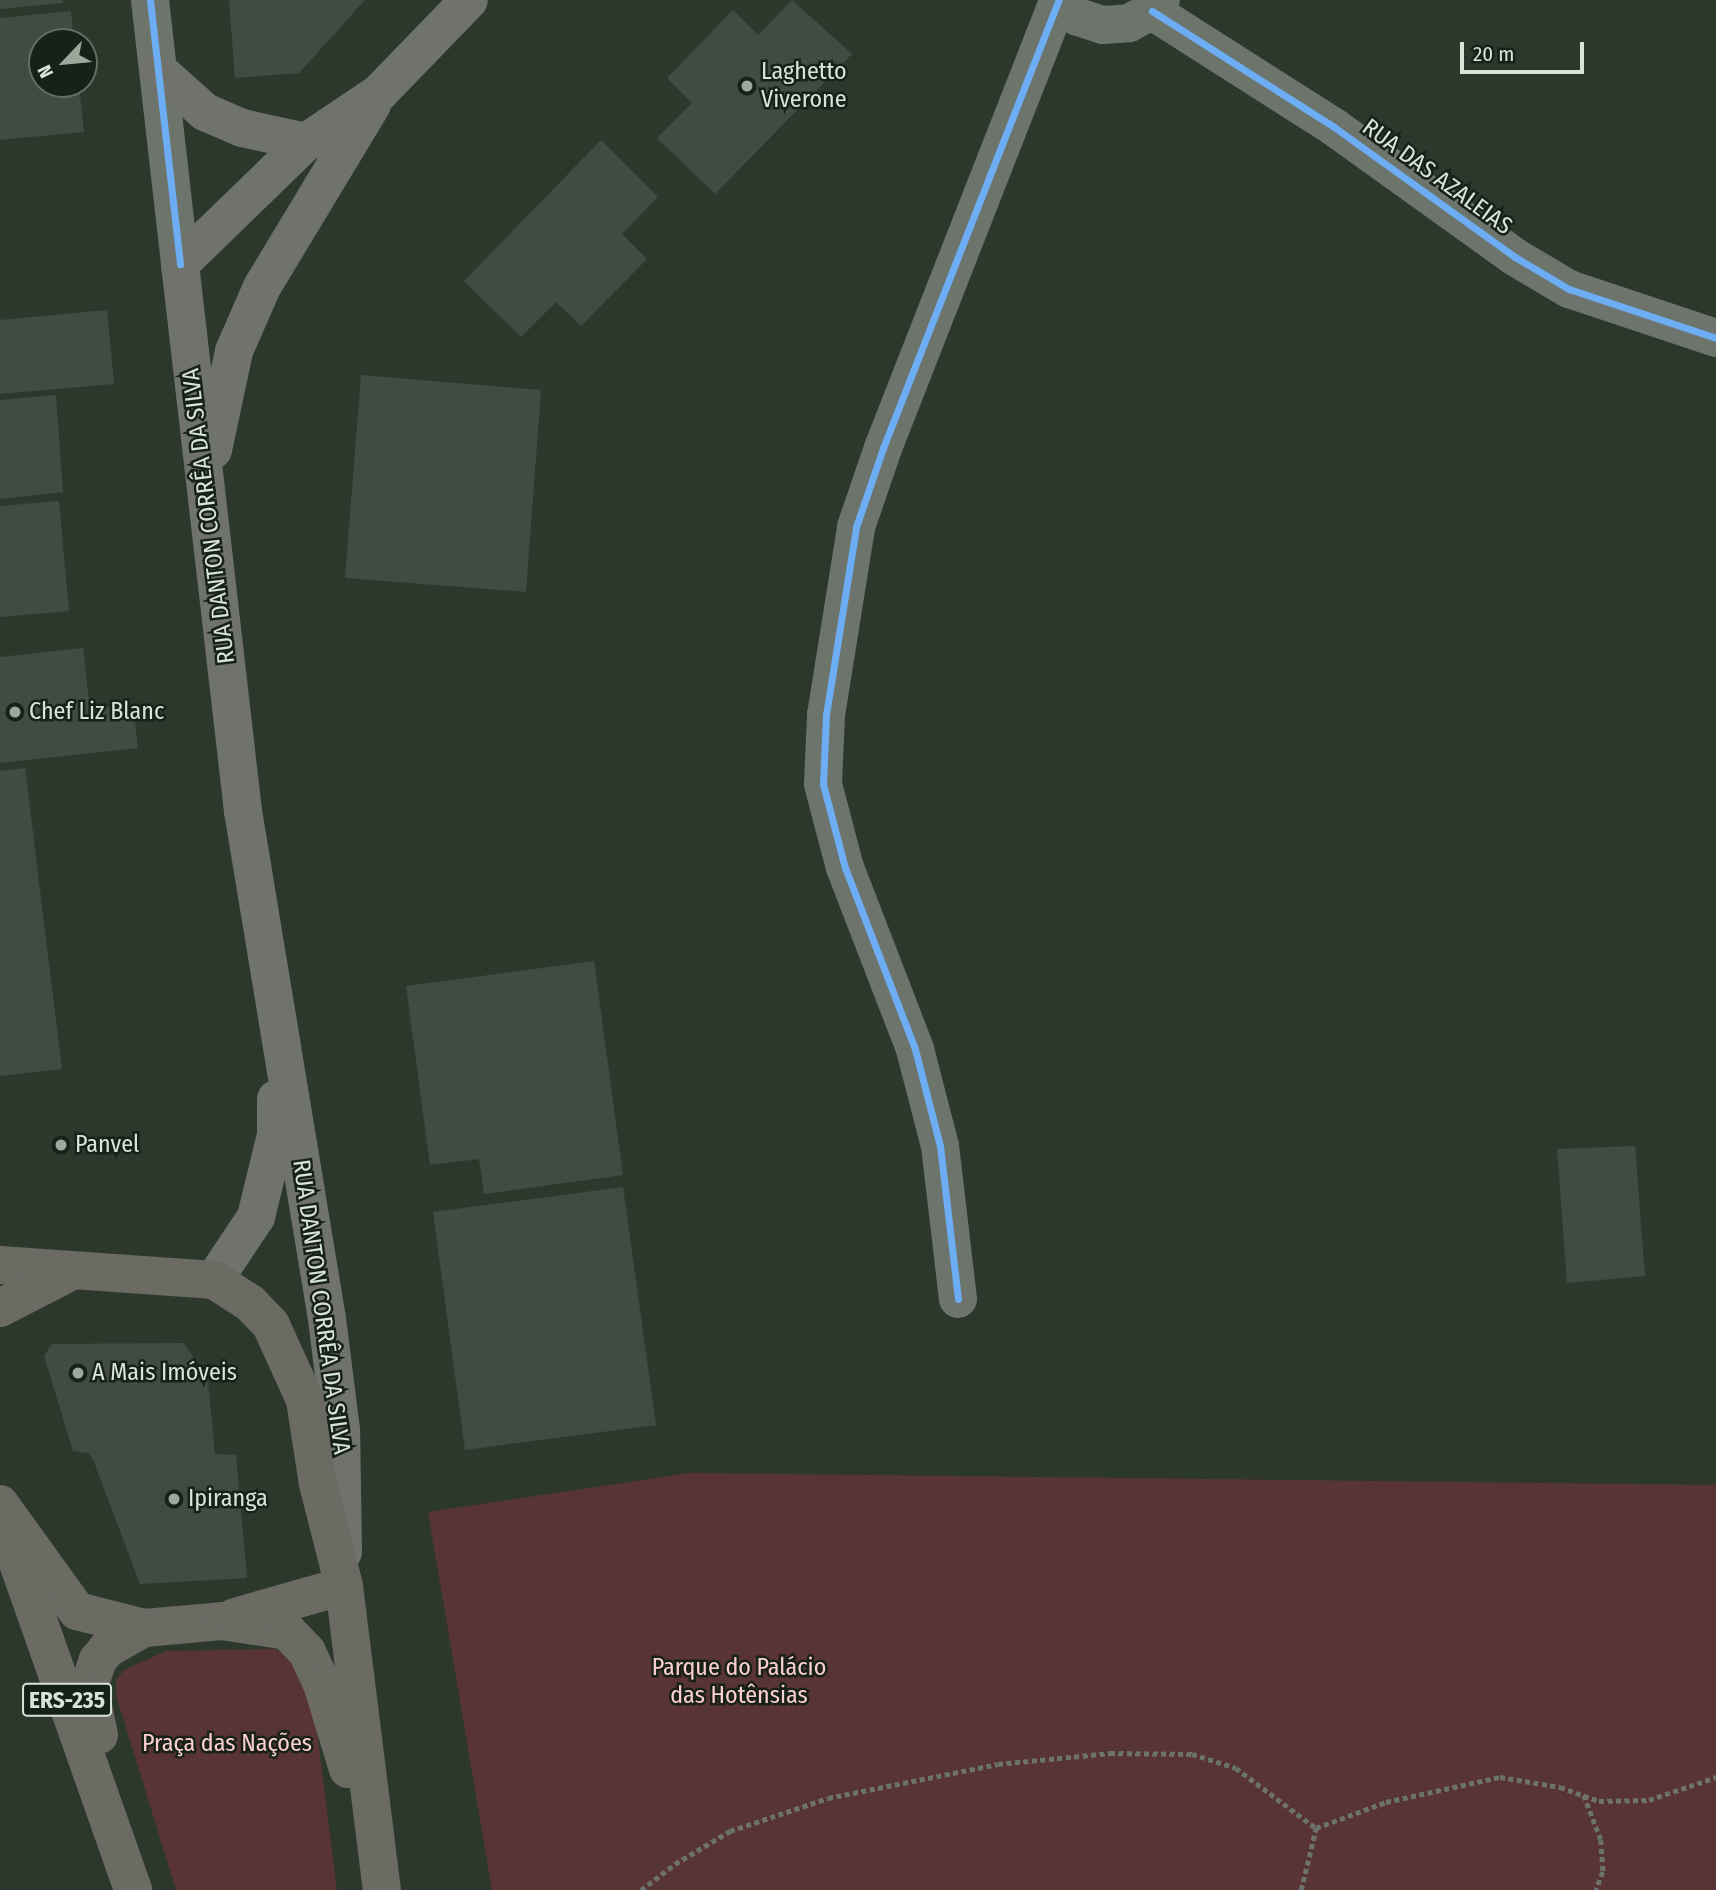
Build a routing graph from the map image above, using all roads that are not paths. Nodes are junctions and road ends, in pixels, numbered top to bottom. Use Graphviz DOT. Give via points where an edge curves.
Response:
graph roads {
  1 [pos="150,0"];
  2 [pos="469,0"];
  3 [pos="1059,0"];
  4 [pos="1157,5"];
  5 [pos="159,71"];
  6 [pos="379,93"];
  7 [pos="306,142"];
  8 [pos="180,264"];
  9 [pos="1716,338"];
  10 [pos="206,480"];
  11 [pos="276,1031"];
  12 [pos="0,1265"];
  13 [pos="68,1273"];
  14 [pos="214,1280"];
  15 [pos="958,1299"];
  16 [pos="0,1308"];
  17 [pos="0,1504"];
  18 [pos="0,1511"];
  19 [pos="344,1586"];
  20 [pos="222,1621"];
  21 [pos="144,1628"];
  22 [pos="128,1873"];
  23 [pos="381,1890"];
  1 -- 5 [label="street, RUA DANTON CORRÊA DA SILVA"];
  2 -- 6 [label="main road"];
  3 -- 4 [label="street" via="1078,17 1103,25 1129,23"];
  3 -- 15 [label="street" via="883,447 856,527 825,715 823,783 845,869 915,1049 940,1146"];
  4 -- 9 [label="street, RUA DAS AZALEIAS" via="1515,257 1569,289"];
  5 -- 7 [label="main road" via="205,112 242,128"];
  5 -- 8 [label="street, RUA DANTON CORRÊA DA SILVA"];
  6 -- 7 [label="main road"];
  6 -- 10 [label="main road" via="262,287 234,351"];
  7 -- 8 [label="main road"];
  8 -- 10 [label="main road, RUA DANTON CORRÊA DA SILVA"];
  10 -- 11 [label="main road, RUA DANTON CORRÊA DA SILVA" via="243,811"];
  11 -- 14 [label="main road, RUA DANTON CORRÊA DA SILVA" via="276,1135 260,1203 236,1252"];
  11 -- 19 [label="main road, RUA DANTON CORRÊA DA SILVA" via="308,1191 341,1430"];
  12 -- 13 [label="main road"];
  13 -- 14 [label="main road"];
  13 -- 16 [label="main road"];
  14 -- 19 [label="main road" via="250,1303 271,1325 289,1359 305,1400 318,1484"];
  17 -- 21 [label="main road" via="77,1611"];
  18 -- 22 [label="main road, ERS-235"];
  19 -- 20 [label="main road"];
  19 -- 23 [label="main road"];
  20 -- 21 [label="main road"];
  20 -- 23 [label="main road" via="288,1631 307,1652 339,1737"];
  21 -- 22 [label="main road" via="107,1649 89,1687"];
}
